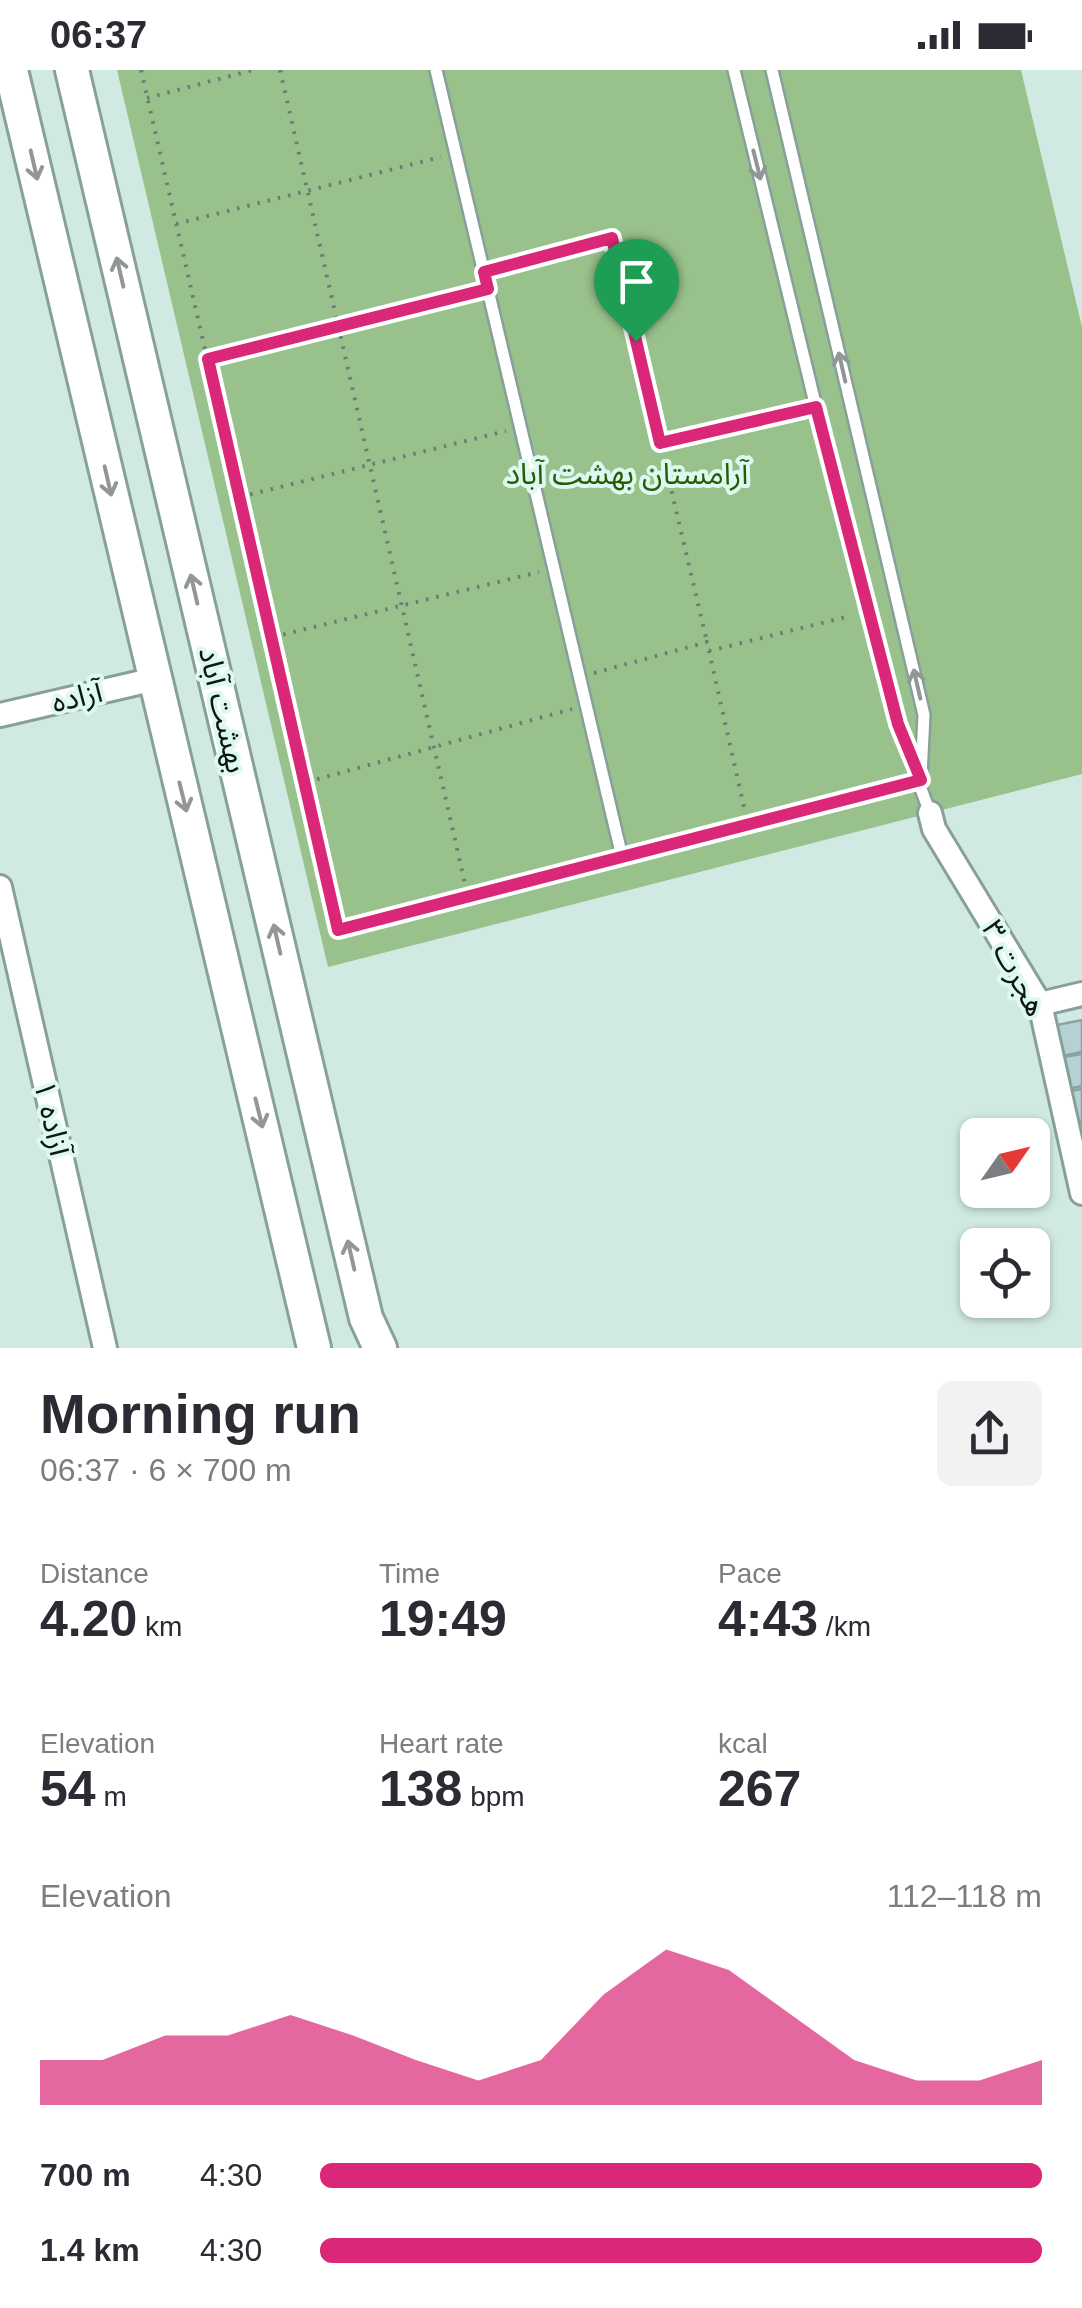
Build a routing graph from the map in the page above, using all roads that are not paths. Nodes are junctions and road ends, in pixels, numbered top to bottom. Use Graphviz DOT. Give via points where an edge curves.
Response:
graph roads {
  1 [pos="11,70"];
  2 [pos="72,70"];
  3 [pos="436,70"];
  4 [pos="734,70"];
  5 [pos="772,70"];
  6 [pos="10,108"];
  7 [pos="155,679"];
  8 [pos="0,715"];
  9 [pos="921,780"];
  10 [pos="930,813"];
  11 [pos="622,857"];
  12 [pos="0,888"];
  13 [pos="5,934"];
  14 [pos="1082,994"];
  15 [pos="1040,1004"];
  16 [pos="1082,1192"];
  17 [pos="105,1348"];
  18 [pos="314,1348"];
  19 [pos="380,1348"];
  1 -- 6 [label="street, بهشت آباد"];
  19 -- 2 [label="street, بهشت آباد, one-way" via="366,1318"];
  3 -- 11 [label="lane"];
  4 -- 9 [label="lane, one-way" via="868,611 898,724"];
  9 -- 5 [label="lane, one-way" via="924,715"];
  6 -- 7 [label="street, بهشت آباد, one-way"];
  7 -- 8 [label="street, آزاده"];
  7 -- 18 [label="street, بهشت آباد, one-way"];
  9 -- 10 [label="lane"];
  10 -- 15 [label="street, هجرت ۳"];
  12 -- 13 [label="street, آزاده ۱"];
  13 -- 17 [label="street, آزاده ۱"];
  14 -- 15 [label="street"];
  15 -- 16 [label="street, هجرت ۳"];
}
